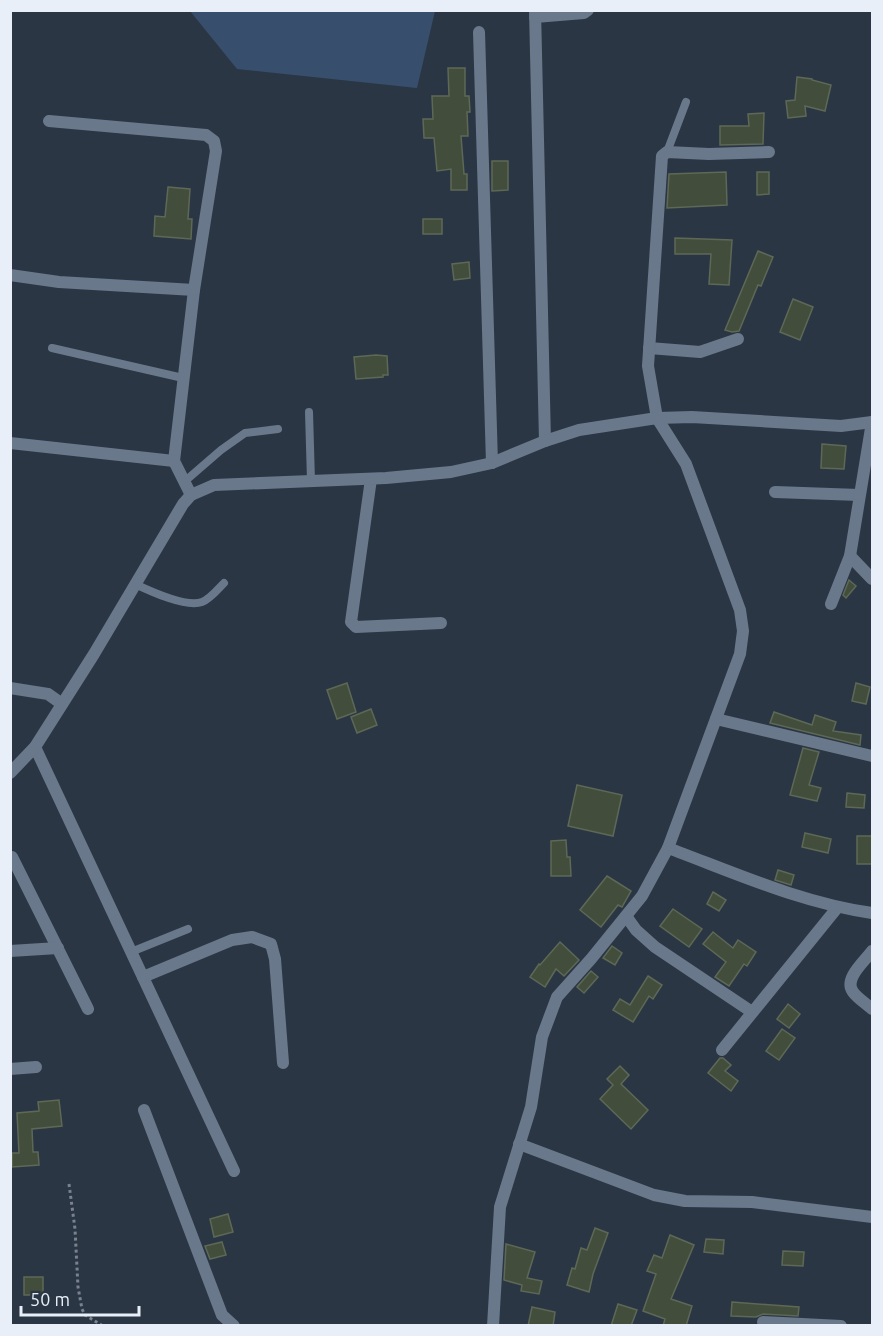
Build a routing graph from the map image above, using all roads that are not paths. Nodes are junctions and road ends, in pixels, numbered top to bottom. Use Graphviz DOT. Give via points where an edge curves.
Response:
graph roads {
  1 [pos="588,10"];
  2 [pos="535,14"];
  3 [pos="479,32"];
  4 [pos="686,102"];
  5 [pos="48,121"];
  6 [pos="667,152"];
  7 [pos="769,152"];
  8 [pos="10,275"];
  9 [pos="194,290"];
  10 [pos="738,339"];
  11 [pos="52,348"];
  12 [pos="649,348"];
  13 [pos="183,378"];
  14 [pos="309,412"];
  15 [pos="657,418"];
  16 [pos="872,422"];
  17 [pos="278,429"];
  18 [pos="545,441"];
  19 [pos="10,443"];
  20 [pos="174,461"];
  21 [pos="492,463"];
  22 [pos="371,479"];
  23 [pos="311,481"];
  24 [pos="184,482"];
  25 [pos="775,492"];
  26 [pos="191,495"];
  27 [pos="859,495"];
  28 [pos="849,556"];
  29 [pos="873,579"];
  30 [pos="224,583"];
  31 [pos="135,584"];
  32 [pos="831,604"];
  33 [pos="441,623"];
  34 [pos="10,688"];
  35 [pos="62,704"];
  36 [pos="716,719"];
  37 [pos="35,747"];
  38 [pos="873,756"];
  39 [pos="10,773"];
  40 [pos="668,848"];
  41 [pos="12,857"];
  42 [pos="837,908"];
  43 [pos="873,913"];
  44 [pos="626,916"];
  45 [pos="188,929"];
  46 [pos="58,948"];
  47 [pos="10,951"];
  48 [pos="873,951"];
  49 [pos="131,952"];
  50 [pos="143,977"];
  51 [pos="88,1009"];
  52 [pos="873,1009"];
  53 [pos="752,1012"];
  54 [pos="722,1050"];
  55 [pos="283,1063"];
  56 [pos="36,1067"];
  57 [pos="10,1069"];
  58 [pos="144,1110"];
  59 [pos="519,1144"];
  60 [pos="234,1171"];
  61 [pos="873,1217"];
  62 [pos="764,1322"];
  63 [pos="805,1324"];
  64 [pos="234,1326"];
  65 [pos="493,1326"];
  66 [pos="841,1326"];
  1 -- 2 [label="street"];
  2 -- 18 [label="street"];
  3 -- 21 [label="street"];
  4 -- 6 [label="lane"];
  5 -- 9 [label="street" via="206,135 214,141 216,151"];
  6 -- 7 [label="street"];
  6 -- 12 [label="street" via="662,156"];
  8 -- 9 [label="street"];
  9 -- 13 [label="street"];
  10 -- 12 [label="street" via="700,352"];
  11 -- 13 [label="lane"];
  12 -- 15 [label="street" via="648,366"];
  13 -- 20 [label="street"];
  14 -- 23 [label="lane"];
  15 -- 16 [label="street" via="841,426"];
  15 -- 18 [label="street" via="579,430"];
  15 -- 36 [label="street" via="686,464 740,610 740,654"];
  16 -- 27 [label="street"];
  17 -- 24 [label="lane" via="245,434"];
  18 -- 21 [label="street"];
  19 -- 20 [label="street"];
  20 -- 24 [label="street"];
  21 -- 22 [label="street" via="451,472"];
  22 -- 23 [label="street"];
  22 -- 33 [label="street" via="351,622 356,627"];
  23 -- 26 [label="street" via="214,485"];
  24 -- 26 [label="street"];
  25 -- 27 [label="street"];
  26 -- 31 [label="street"];
  27 -- 28 [label="street"];
  28 -- 29 [label="street"];
  28 -- 32 [label="street"];
  30 -- 31 [label="lane" via="203,602 190,603"];
  31 -- 35 [label="street"];
  34 -- 35 [label="street" via="48,694"];
  35 -- 37 [label="street"];
  36 -- 38 [label="street"];
  36 -- 40 [label="street"];
  37 -- 39 [label="street"];
  37 -- 49 [label="street"];
  40 -- 42 [label="street"];
  40 -- 44 [label="street" via="642,896"];
  41 -- 46 [label="street"];
  42 -- 43 [label="street"];
  42 -- 53 [label="street"];
  44 -- 53 [label="street" via="655,947"];
  44 -- 59 [label="street" via="556,997 542,1037 531,1107"];
  45 -- 49 [label="lane"];
  46 -- 47 [label="street"];
  46 -- 51 [label="street"];
  48 -- 52 [label="street" via="851,978 850,985"];
  49 -- 50 [label="street"];
  50 -- 55 [label="street" via="232,940 252,937 271,944"];
  50 -- 60 [label="street"];
  53 -- 54 [label="street"];
  56 -- 57 [label="street"];
  58 -- 64 [label="street" via="222,1315"];
  59 -- 61 [label="street" via="654,1195"];
  59 -- 65 [label="street" via="500,1207"];
  62 -- 63 [label="street"];
  63 -- 66 [label="street"];
}
